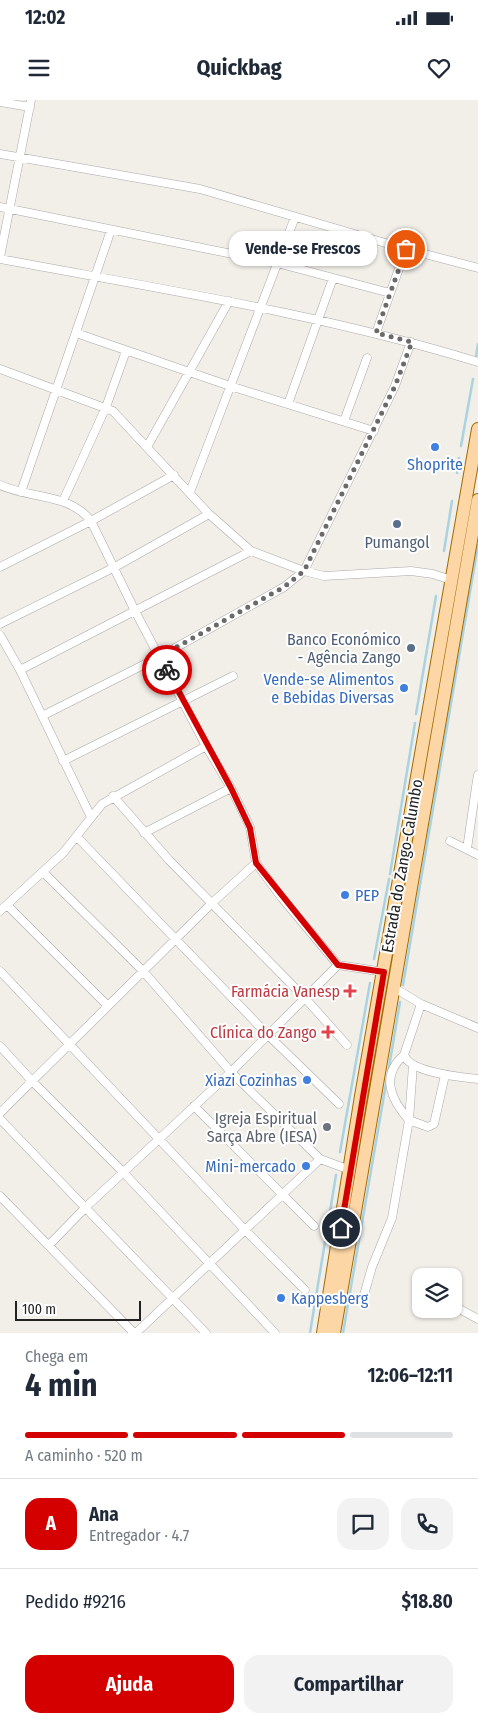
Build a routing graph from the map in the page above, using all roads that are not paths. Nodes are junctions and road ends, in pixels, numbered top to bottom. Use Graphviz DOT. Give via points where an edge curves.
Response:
graph roads {
  1 [pos="0,102"];
  2 [pos="30,104"];
  3 [pos="0,154"];
  4 [pos="20,157"];
  5 [pos="0,207"];
  6 [pos="9,209"];
  7 [pos="295,217"];
  8 [pos="111,230"];
  9 [pos="406,249"];
  10 [pos="0,258"];
  11 [pos="277,263"];
  12 [pos="478,268"];
  13 [pos="96,276"];
  14 [pos="334,278"];
  15 [pos="390,293"];
  16 [pos="229,301"];
  17 [pos="260,307"];
  18 [pos="316,320"];
  19 [pos="76,333"];
  20 [pos="376,333"];
  21 [pos="412,342"];
  22 [pos="126,351"];
  23 [pos="367,358"];
  24 [pos="478,362"];
  25 [pos="0,369"];
  26 [pos="191,372"];
  27 [pos="230,386"];
  28 [pos="56,389"];
  29 [pos="288,404"];
  30 [pos="106,407"];
  31 [pos="344,421"];
  32 [pos="478,429"];
  33 [pos="374,430"];
  34 [pos="148,447"];
  35 [pos="174,475"];
  36 [pos="0,485"];
  37 [pos="21,492"];
  38 [pos="190,492"];
  39 [pos="478,500"];
  40 [pos="63,501"];
  41 [pos="209,514"];
  42 [pos="91,521"];
  43 [pos="251,552"];
  44 [pos="115,566"];
  45 [pos="0,567"];
  46 [pos="304,571"];
  47 [pos="451,580"];
  48 [pos="135,611"];
  49 [pos="0,624"];
  50 [pos="0,636"];
  51 [pos="159,657"];
  52 [pos="20,670"];
  53 [pos="233,676"];
  54 [pos="184,700"];
  55 [pos="42,716"];
  56 [pos="206,746"];
  57 [pos="63,760"];
  58 [pos="478,775"];
  59 [pos="231,788"];
  60 [pos="477,788"];
  61 [pos="113,796"];
  62 [pos="91,816"];
  63 [pos="144,833"];
  64 [pos="77,837"];
  65 [pos="450,841"];
  66 [pos="467,849"];
  67 [pos="478,855"];
  68 [pos="256,863"];
  69 [pos="44,873"];
  70 [pos="212,902"];
  71 [pos="7,905"];
  72 [pos="0,911"];
  73 [pos="176,939"];
  74 [pos="338,965"];
  75 [pos="0,970"];
  76 [pos="143,971"];
  77 [pos="384,972"];
  78 [pos="393,988"];
  79 [pos="304,997"];
  80 [pos="421,1004"];
  81 [pos="108,1006"];
  82 [pos="478,1028"];
  83 [pos="268,1035"];
  84 [pos="70,1044"];
  85 [pos="347,1045"];
  86 [pos="0,1046"];
  87 [pos="404,1055"];
  88 [pos="413,1065"];
  89 [pos="231,1072"];
  90 [pos="445,1075"];
  91 [pos="478,1079"];
  92 [pos="32,1081"];
  93 [pos="339,1104"];
  94 [pos="194,1106"];
  95 [pos="0,1113"];
  96 [pos="0,1119"];
  97 [pos="409,1120"];
  98 [pos="159,1137"];
  99 [pos="320,1159"];
  100 [pos="350,1170"];
  101 [pos="123,1172"];
  102 [pos="282,1195"];
  103 [pos="0,1196"];
  104 [pos="86,1207"];
  105 [pos="314,1226"];
  106 [pos="246,1231"];
  107 [pos="50,1244"];
  108 [pos="210,1264"];
  109 [pos="305,1290"];
  110 [pos="364,1295"];
  111 [pos="173,1298"];
  112 [pos="462,1310"];
  113 [pos="478,1319"];
  114 [pos="135,1333"];
  115 [pos="206,1333"];
  116 [pos="275,1333"];
  117 [pos="323,1333"];
  118 [pos="334,1333"];
  1 -- 2 [label="street"];
  2 -- 4 [label="street"];
  3 -- 4 [label="street"];
  4 -- 6 [label="street"];
  4 -- 7 [label="street" via="200,189"];
  5 -- 6 [label="street"];
  6 -- 8 [label="street"];
  6 -- 10 [label="street"];
  7 -- 9 [label="street"];
  7 -- 11 [label="street"];
  8 -- 11 [label="street"];
  8 -- 13 [label="street"];
  9 -- 12 [label="street"];
  9 -- 15 [label="street"];
  10 -- 13 [label="street"];
  11 -- 14 [label="street"];
  11 -- 17 [label="street"];
  13 -- 16 [label="street"];
  13 -- 19 [label="street"];
  14 -- 15 [label="street"];
  14 -- 18 [label="street"];
  15 -- 20 [label="street"];
  16 -- 17 [label="street"];
  16 -- 26 [label="street"];
  17 -- 18 [label="street"];
  17 -- 27 [label="street"];
  18 -- 20 [label="street"];
  18 -- 29 [label="street"];
  19 -- 22 [label="street"];
  19 -- 28 [label="street"];
  20 -- 21 [label="street"];
  21 -- 24 [label="street"];
  21 -- 33 [label="street"];
  22 -- 26 [label="street"];
  22 -- 30 [label="street"];
  23 -- 31 [label="street"];
  25 -- 28 [label="street"];
  26 -- 27 [label="street"];
  26 -- 34 [label="street"];
  27 -- 29 [label="street"];
  27 -- 38 [label="street"];
  28 -- 30 [label="street"];
  28 -- 37 [label="street"];
  29 -- 31 [label="street"];
  30 -- 34 [label="street"];
  30 -- 40 [label="street"];
  31 -- 33 [label="street"];
  32 -- 47 [label="main road, Estrada do Zango-Calumbo"];
  33 -- 46 [label="street"];
  34 -- 35 [label="street"];
  35 -- 38 [label="street"];
  35 -- 42 [label="street"];
  36 -- 37 [label="street"];
  37 -- 40 [label="street"];
  38 -- 41 [label="street"];
  39 -- 78 [label="main road, Estrada do Zango-Calumbo"];
  40 -- 42 [label="street" via="82,510"];
  41 -- 43 [label="street"];
  41 -- 44 [label="street"];
  42 -- 44 [label="street"];
  42 -- 45 [label="street"];
  43 -- 46 [label="street"];
  43 -- 48 [label="street"];
  44 -- 48 [label="street"];
  44 -- 49 [label="street"];
  46 -- 47 [label="street" via="324,576 411,571"];
  46 -- 51 [label="street" via="284,587"];
  47 -- 77 [label="main road, Estrada do Zango-Calumbo"];
  48 -- 51 [label="street"];
  48 -- 52 [label="street"];
  50 -- 52 [label="street"];
  51 -- 54 [label="street"];
  51 -- 55 [label="street"];
  52 -- 55 [label="street"];
  53 -- 54 [label="street"];
  54 -- 56 [label="street"];
  54 -- 57 [label="street"];
  55 -- 57 [label="street"];
  56 -- 59 [label="street"];
  56 -- 61 [label="street"];
  57 -- 62 [label="street"];
  58 -- 60 [label="street"];
  59 -- 63 [label="street"];
  59 -- 68 [label="street" via="250,828"];
  60 -- 66 [label="street"];
  61 -- 62 [label="street"];
  61 -- 63 [label="street"];
  62 -- 64 [label="street"];
  63 -- 70 [label="street"];
  64 -- 69 [label="street"];
  64 -- 73 [label="street"];
  65 -- 66 [label="street"];
  66 -- 67 [label="street"];
  68 -- 70 [label="street"];
  68 -- 74 [label="street"];
  69 -- 71 [label="street"];
  69 -- 76 [label="street"];
  70 -- 73 [label="street"];
  70 -- 79 [label="street"];
  71 -- 72 [label="street"];
  71 -- 81 [label="street"];
  73 -- 76 [label="street"];
  73 -- 83 [label="street"];
  74 -- 77 [label="street"];
  74 -- 79 [label="street"];
  75 -- 84 [label="street"];
  76 -- 81 [label="street"];
  76 -- 89 [label="street"];
  77 -- 100 [label="main road, Estrada do Zango-Calumbo"];
  78 -- 80 [label="street"];
  78 -- 118 [label="main road, Estrada do Zango-Calumbo"];
  79 -- 83 [label="street"];
  79 -- 85 [label="street"];
  80 -- 82 [label="street"];
  80 -- 87 [label="street"];
  81 -- 84 [label="street"];
  83 -- 89 [label="street"];
  83 -- 93 [label="street"];
  84 -- 92 [label="street"];
  84 -- 98 [label="street"];
  86 -- 92 [label="street"];
  87 -- 88 [label="street"];
  87 -- 97 [label="street" via="393,1068 390,1086 396,1105"];
  88 -- 90 [label="street"];
  88 -- 97 [label="street"];
  89 -- 94 [label="street"];
  89 -- 99 [label="street"];
  90 -- 91 [label="street"];
  90 -- 97 [label="street" via="434,1124 428,1127"];
  92 -- 95 [label="street"];
  92 -- 101 [label="street"];
  94 -- 98 [label="street"];
  94 -- 102 [label="street"];
  96 -- 104 [label="street"];
  97 -- 110 [label="street" via="392,1218"];
  98 -- 101 [label="street"];
  98 -- 106 [label="street"];
  99 -- 100 [label="street"];
  99 -- 102 [label="street"];
  100 -- 117 [label="main road, Estrada do Zango-Calumbo"];
  101 -- 104 [label="street"];
  101 -- 108 [label="street"];
  102 -- 105 [label="street"];
  102 -- 106 [label="street"];
  103 -- 107 [label="street"];
  104 -- 107 [label="street"];
  104 -- 111 [label="street"];
  106 -- 108 [label="street"];
  106 -- 109 [label="street"];
  107 -- 114 [label="street"];
  108 -- 111 [label="street"];
  108 -- 116 [label="street"];
  111 -- 114 [label="street"];
  111 -- 115 [label="street"];
  112 -- 113 [label="street"];
}
